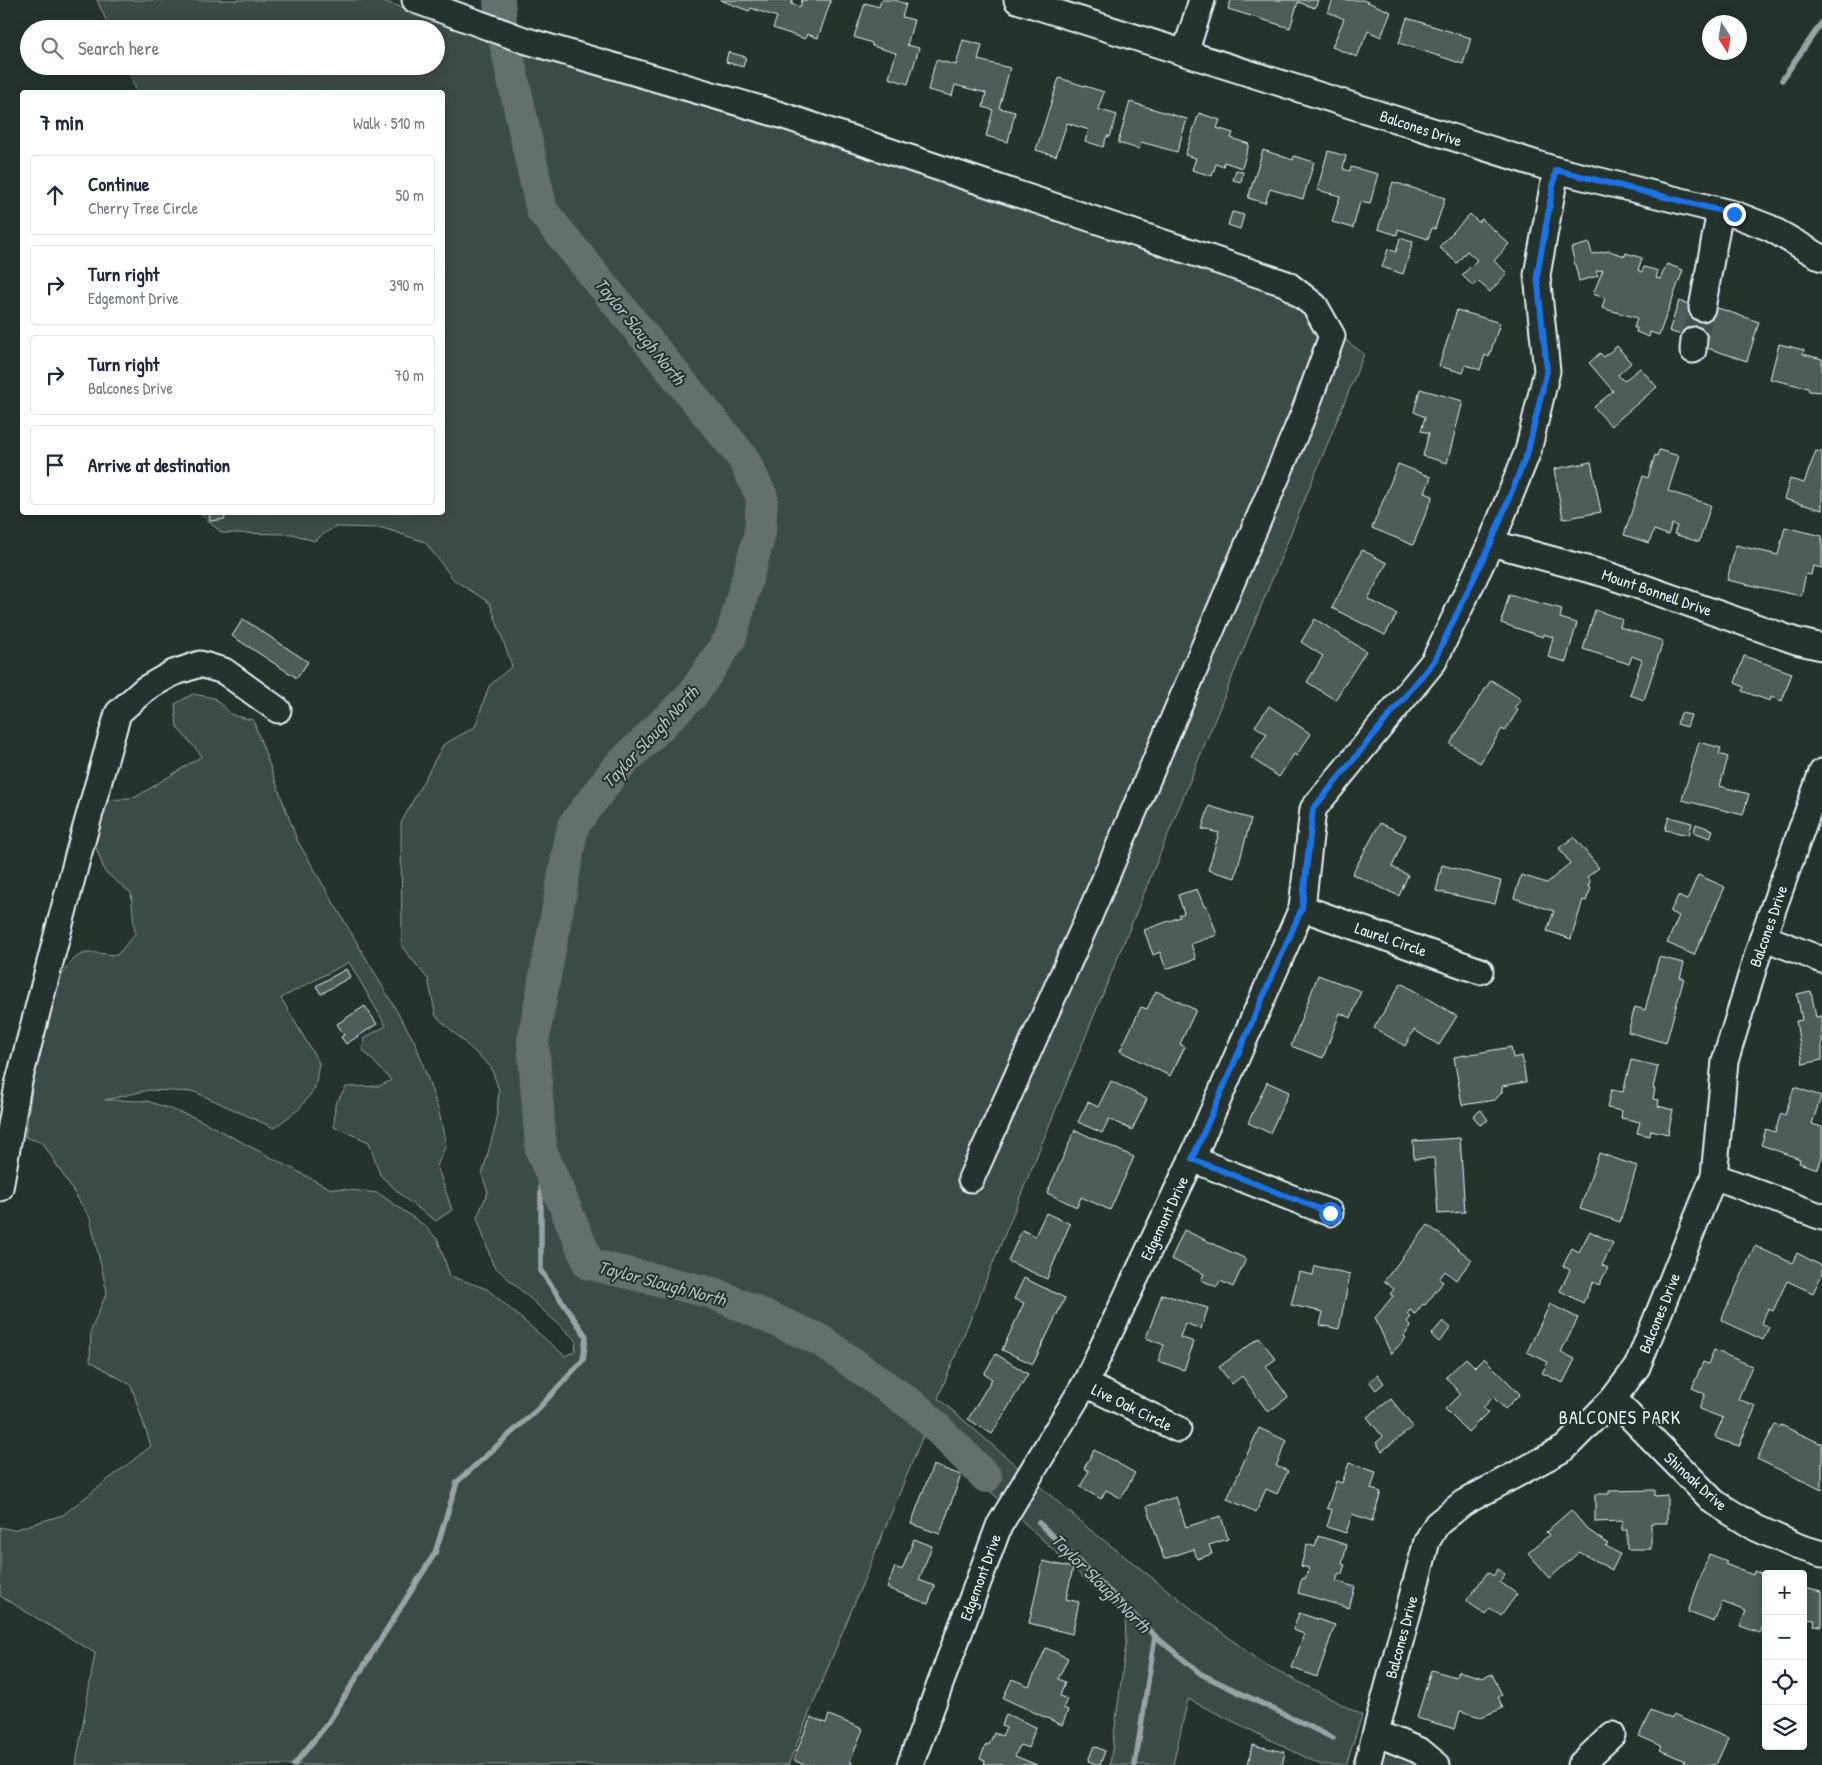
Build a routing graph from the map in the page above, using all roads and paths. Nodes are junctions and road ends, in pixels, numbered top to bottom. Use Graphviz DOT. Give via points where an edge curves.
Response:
graph roads {
  1 [pos="415,0"];
  2 [pos="1017,0"];
  3 [pos="1202,0"];
  4 [pos="1185,53"];
  5 [pos="1556,170"];
  6 [pos="1720,211"];
  7 [pos="1822,258"];
  8 [pos="1702,308"];
  9 [pos="1491,543"];
  10 [pos="1822,647"];
  11 [pos="278,710"];
  12 [pos="1822,772"];
  13 [pos="1302,908"];
  14 [pos="1763,936"];
  15 [pos="1822,960"];
  16 [pos="1480,970"];
  17 [pos="1192,1159"];
  18 [pos="1714,1176"];
  19 [pos="971,1179"];
  20 [pos="0,1188"];
  21 [pos="1330,1213"];
  22 [pos="1822,1217"];
  23 [pos="1085,1384"];
  24 [pos="1613,1399"];
  25 [pos="1178,1429"];
  26 [pos="1822,1554"];
  27 [pos="1376,1733"];
  28 [pos="1612,1735"];
  29 [pos="910,1765"];
  30 [pos="1367,1765"];
  31 [pos="1438,1765"];
  32 [pos="1580,1765"];
  1 -- 19 [label="street" via="524,40 780,115 1287,284 1315,306 1332,336 1304,413 1088,922"];
  2 -- 4 [label="street, Balcones Drive"];
  3 -- 4 [label="street"];
  4 -- 5 [label="street, Balcones Drive"];
  5 -- 6 [label="street, Balcones Drive"];
  5 -- 9 [label="street, Edgemont Drive" via="1537,275 1547,370 1528,451"];
  6 -- 7 [label="street, Balcones Drive" via="1770,228"];
  6 -- 8 [label="street"];
  9 -- 10 [label="street, Mount Bonnell Drive" via="1604,574 1796,641"];
  9 -- 13 [label="street, Edgemont Drive" via="1434,661 1313,809"];
  11 -- 20 [label="street" via="224,671 200,664 173,673 145,689 118,713 18,1085"];
  12 -- 14 [label="street, Balcones Drive"];
  13 -- 16 [label="street, Laurel Circle"];
  13 -- 17 [label="street, Edgemont Drive"];
  14 -- 15 [label="street"];
  14 -- 18 [label="street, Balcones Drive" via="1725,1061"];
  17 -- 21 [label="street"];
  17 -- 23 [label="street, Edgemont Drive"];
  18 -- 22 [label="street"];
  18 -- 24 [label="street, Balcones Drive" via="1637,1367"];
  23 -- 25 [label="street, Live Oak Circle"];
  23 -- 29 [label="street, Edgemont Drive" via="999,1526"];
  24 -- 26 [label="street, Shinoak Drive" via="1714,1502 1756,1528"];
  24 -- 27 [label="street, Balcones Drive" via="1565,1448 1463,1503 1437,1524 1427,1541"];
  27 -- 30 [label="street, Balcones Drive"];
  27 -- 31 [label="street" via="1420,1751"];
  28 -- 32 [label="street"];
}
